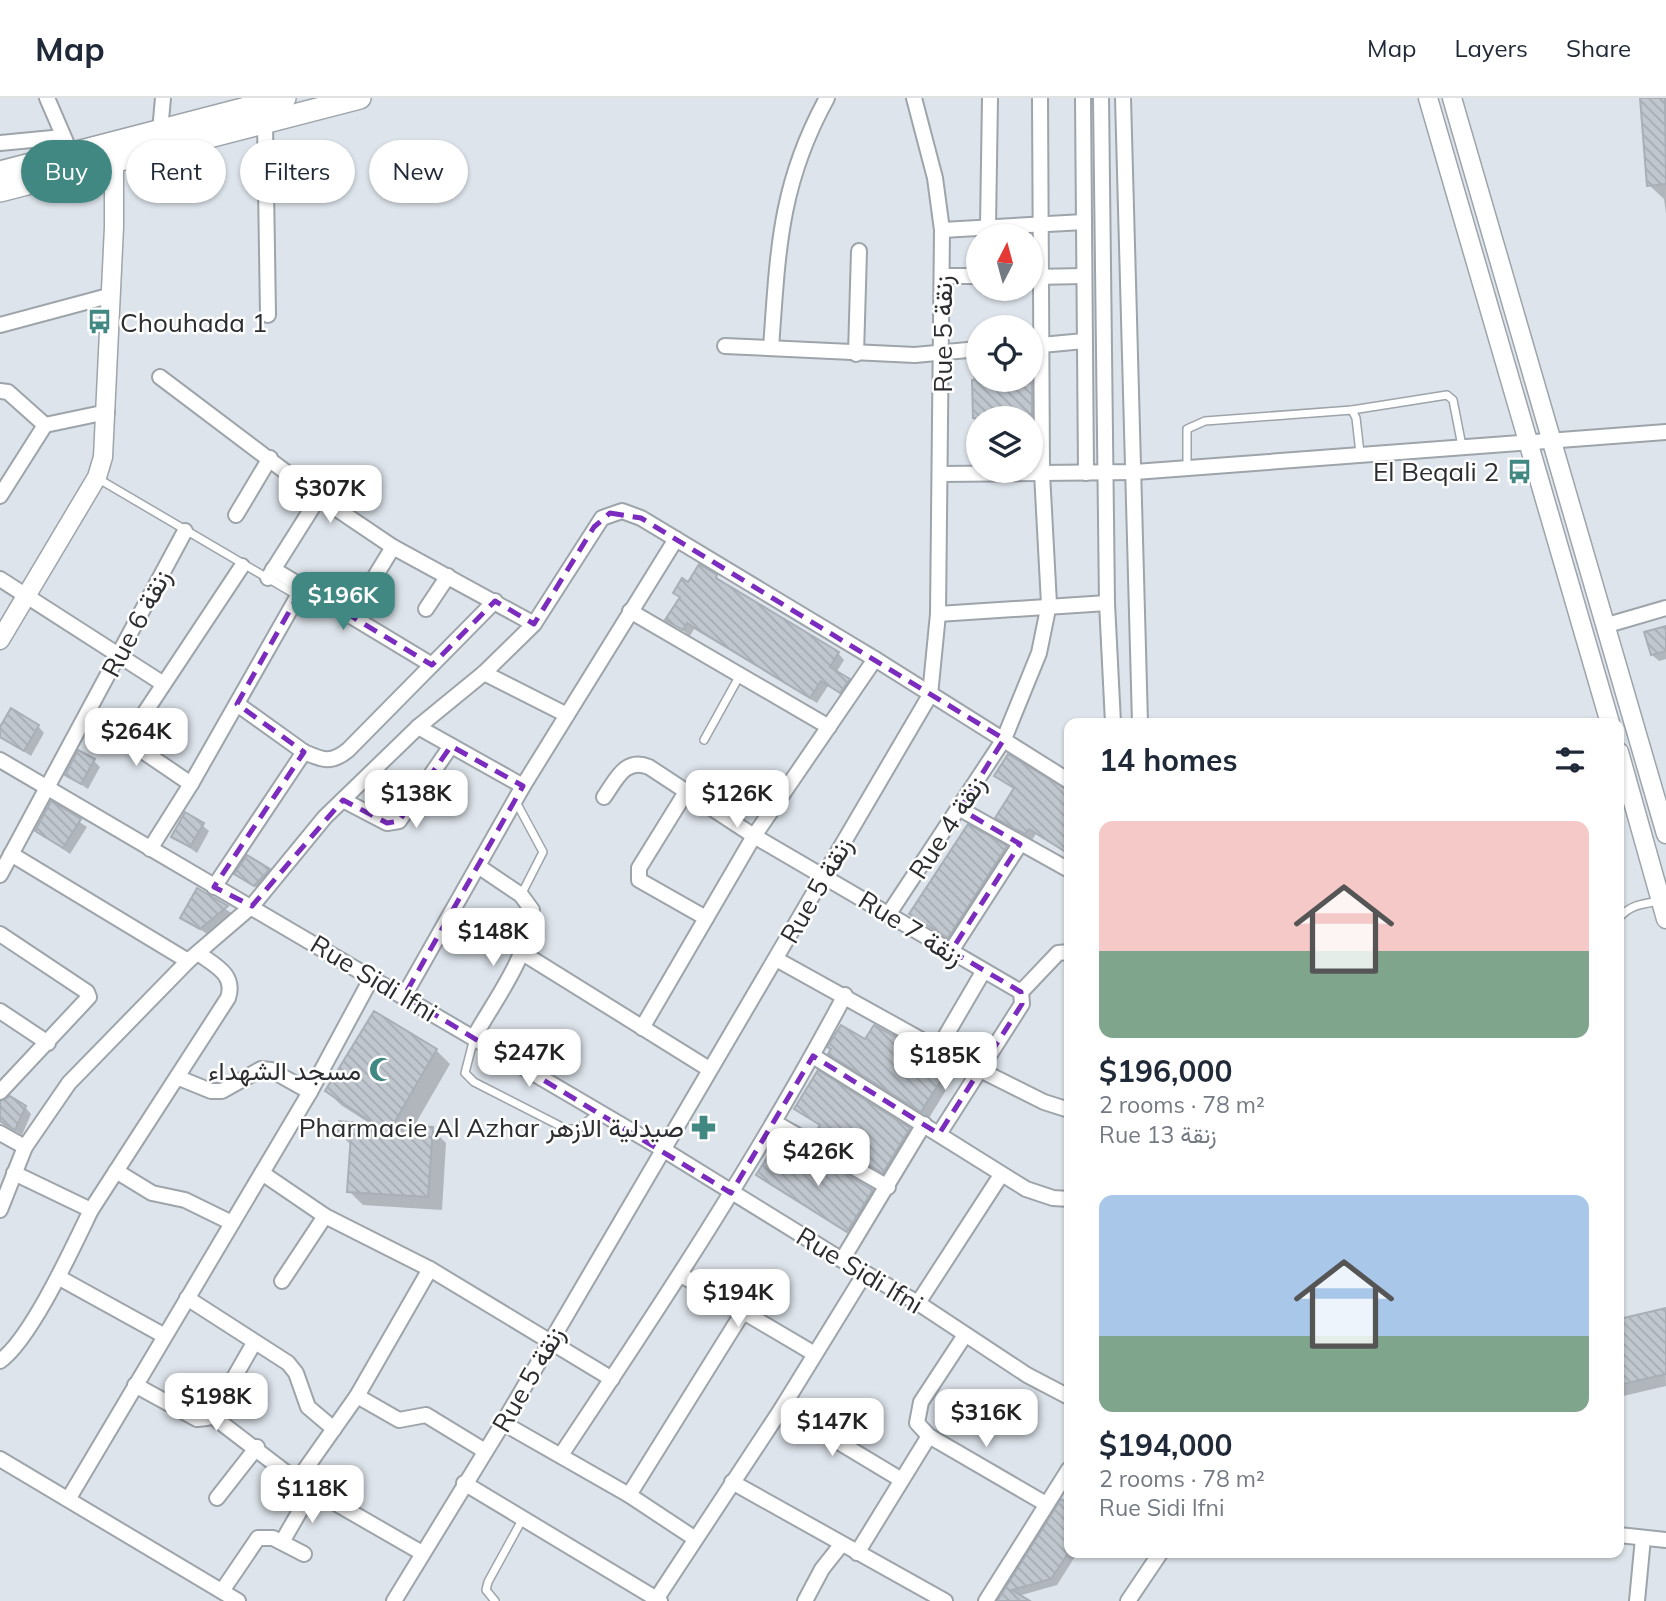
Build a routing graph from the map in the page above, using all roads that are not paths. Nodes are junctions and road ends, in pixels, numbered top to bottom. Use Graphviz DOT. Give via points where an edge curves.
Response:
graph roads {
  1 [pos="47,98"];
  2 [pos="163,98"];
  3 [pos="285,98"];
  4 [pos="360,98"];
  5 [pos="914,98"];
  6 [pos="990,98"];
  7 [pos="1040,98"];
  8 [pos="1083,98"];
  9 [pos="1101,98"];
  10 [pos="1123,98"];
  11 [pos="1428,98"];
  12 [pos="1452,98"];
  13 [pos="825,102"];
  14 [pos="265,123"];
  15 [pos="160,131"];
  16 [pos="66,140"];
  17 [pos="0,143"];
  18 [pos="21,144"];
  19 [pos="114,152"];
  20 [pos="21,164"];
  21 [pos="0,172"];
  22 [pos="0,191"];
  23 [pos="1084,222"];
  24 [pos="988,224"];
  25 [pos="1040,224"];
  26 [pos="1043,226"];
  27 [pos="966,228"];
  28 [pos="942,230"];
  29 [pos="859,251"];
  30 [pos="942,276"];
  31 [pos="966,276"];
  32 [pos="1084,276"];
  33 [pos="1043,277"];
  34 [pos="112,295"];
  35 [pos="268,315"];
  36 [pos="0,325"];
  37 [pos="1084,341"];
  38 [pos="1043,344"];
  39 [pos="725,346"];
  40 [pos="771,348"];
  41 [pos="966,351"];
  42 [pos="856,354"];
  43 [pos="942,354"];
  44 [pos="160,377"];
  45 [pos="0,391"];
  46 [pos="1352,410"];
  47 [pos="107,412"];
  48 [pos="45,425"];
  49 [pos="1666,432"];
  50 [pos="1552,440"];
  51 [pos="1528,443"];
  52 [pos="1462,446"];
  53 [pos="1360,453"];
  54 [pos="270,458"];
  55 [pos="1187,468"];
  56 [pos="1086,472"];
  57 [pos="1135,472"];
  58 [pos="1043,473"];
  59 [pos="1105,473"];
  60 [pos="941,474"];
  61 [pos="966,474"];
  62 [pos="97,477"];
  63 [pos="1043,483"];
  64 [pos="0,496"];
  65 [pos="319,497"];
  66 [pos="236,515"];
  67 [pos="185,531"];
  68 [pos="676,539"];
  69 [pos="393,547"];
  70 [pos="242,566"];
  71 [pos="270,573"];
  72 [pos="448,576"];
  73 [pos="0,579"];
  74 [pos="301,592"];
  75 [pos="28,594"];
  76 [pos="495,601"];
  77 [pos="1107,603"];
  78 [pos="1049,604"];
  79 [pos="1666,608"];
  80 [pos="426,609"];
  81 [pos="631,611"];
  82 [pos="938,614"];
  83 [pos="351,616"];
  84 [pos="534,624"];
  85 [pos="1604,626"];
  86 [pos="0,640"];
  87 [pos="118,657"];
  88 [pos="875,659"];
  89 [pos="432,664"];
  90 [pos="484,673"];
  91 [pos="740,675"];
  92 [pos="162,683"];
  93 [pos="930,695"];
  94 [pos="237,704"];
  95 [pos="567,715"];
  96 [pos="1113,718"];
  97 [pos="1140,718"];
  98 [pos="1610,718"];
  99 [pos="418,727"];
  100 [pos="829,727"];
  101 [pos="1004,738"];
  102 [pos="704,740"];
  103 [pos="452,746"];
  104 [pos="304,752"];
  105 [pos="0,760"];
  106 [pos="1624,768"];
  107 [pos="1064,778"];
  108 [pos="191,783"];
  109 [pos="523,786"];
  110 [pos="46,789"];
  111 [pos="686,792"];
  112 [pos="604,797"];
  113 [pos="343,800"];
  114 [pos="515,800"];
  115 [pos="960,809"];
  116 [pos="1666,834"];
  117 [pos="754,836"];
  118 [pos="1020,844"];
  119 [pos="150,849"];
  120 [pos="11,854"];
  121 [pos="478,866"];
  122 [pos="1064,867"];
  123 [pos="0,875"];
  124 [pos="824,875"];
  125 [pos="214,887"];
  126 [pos="521,895"];
  127 [pos="1664,900"];
  128 [pos="251,905"];
  129 [pos="1624,912"];
  130 [pos="888,915"];
  131 [pos="706,918"];
  132 [pos="1666,919"];
  133 [pos="0,934"];
  134 [pos="951,951"];
  135 [pos="521,952"];
  136 [pos="1064,953"];
  137 [pos="193,957"];
  138 [pos="776,959"];
  139 [pos="983,972"];
  140 [pos="372,977"];
  141 [pos="845,995"];
  142 [pos="404,996"];
  143 [pos="1021,998"];
  144 [pos="0,1011"];
  145 [pos="642,1028"];
  146 [pos="474,1037"];
  147 [pos="48,1043"];
  148 [pos="938,1049"];
  149 [pos="813,1056"];
  150 [pos="709,1069"];
  151 [pos="981,1070"];
  152 [pos="179,1078"];
  153 [pos="1,1089"];
  154 [pos="310,1092"];
  155 [pos="1064,1108"];
  156 [pos="600,1111"];
  157 [pos="774,1122"];
  158 [pos="924,1124"];
  159 [pos="0,1133"];
  160 [pos="939,1134"];
  161 [pos="25,1147"];
  162 [pos="664,1150"];
  163 [pos="116,1171"];
  164 [pos="14,1173"];
  165 [pos="262,1173"];
  166 [pos="1001,1175"];
  167 [pos="888,1187"];
  168 [pos="732,1193"];
  169 [pos="1064,1198"];
  170 [pos="0,1210"];
  171 [pos="91,1210"];
  172 [pos="325,1216"];
  173 [pos="232,1223"];
  174 [pos="842,1260"];
  175 [pos="430,1269"];
  176 [pos="865,1273"];
  177 [pos="681,1275"];
  178 [pos="58,1277"];
  179 [pos="282,1280"];
  180 [pos="187,1298"];
  181 [pos="918,1303"];
  182 [pos="743,1312"];
  183 [pos="163,1335"];
  184 [pos="965,1335"];
  185 [pos="254,1343"];
  186 [pos="548,1343"];
  187 [pos="813,1353"];
  188 [pos="0,1361"];
  189 [pos="612,1379"];
  190 [pos="135,1385"];
  191 [pos="1064,1394"];
  192 [pos="357,1396"];
  193 [pos="782,1408"];
  194 [pos="211,1415"];
  195 [pos="503,1423"];
  196 [pos="334,1429"];
  197 [pos="929,1436"];
  198 [pos="257,1447"];
  199 [pos="485,1451"];
  200 [pos="561,1455"];
  201 [pos="0,1459"];
  202 [pos="1064,1477"];
  203 [pos="900,1479"];
  204 [pos="298,1481"];
  205 [pos="732,1482"];
  206 [pos="464,1483"];
  207 [pos="312,1490"];
  208 [pos="629,1495"];
  209 [pos="69,1498"];
  210 [pos="217,1498"];
  211 [pos="1046,1504"];
  212 [pos="522,1520"];
  213 [pos="1624,1536"];
  214 [pos="694,1538"];
  215 [pos="1643,1538"];
  216 [pos="1666,1540"];
  217 [pos="282,1542"];
  218 [pos="841,1545"];
  219 [pos="422,1553"];
  220 [pos="858,1553"];
  221 [pos="304,1554"];
  222 [pos="1157,1558"];
  223 [pos="222,1591"];
  224 [pos="659,1600"];
  225 [pos="237,1601"];
  226 [pos="394,1601"];
  227 [pos="495,1601"];
  228 [pos="806,1601"];
  229 [pos="945,1601"];
  230 [pos="986,1601"];
  231 [pos="1128,1601"];
  232 [pos="1637,1601"];
  1 -- 16 [label="street"];
  2 -- 15 [label="street"];
  3 -- 15 [label="main road"];
  4 -- 14 [label="main road"];
  5 -- 28 [label="street, Rue 5 زنقة" via="935,178"];
  6 -- 24 [label="street"];
  7 -- 25 [label="street, Rue 4 زنقة"];
  8 -- 23 [label="street"];
  9 -- 59 [label="street"];
  10 -- 57 [label="street"];
  11 -- 51 [label="street"];
  12 -- 50 [label="street"];
  13 -- 40 [label="street" via="787,194"];
  14 -- 19 [label="main road"];
  14 -- 35 [label="street"];
  15 -- 19 [label="main road"];
  17 -- 18 [label="street"];
  19 -- 22 [label="main road"];
  19 -- 34 [label="street"];
  20 -- 21 [label="main road"];
  23 -- 26 [label="street"];
  23 -- 32 [label="street"];
  27 -- 28 [label="street"];
  28 -- 30 [label="street, Rue 5 زنقة"];
  29 -- 42 [label="street"];
  30 -- 31 [label="street"];
  30 -- 43 [label="street, Rue 5 زنقة"];
  32 -- 33 [label="street"];
  32 -- 37 [label="street"];
  34 -- 36 [label="street"];
  34 -- 47 [label="street"];
  37 -- 38 [label="street"];
  37 -- 56 [label="street"];
  39 -- 40 [label="street"];
  40 -- 42 [label="street"];
  41 -- 43 [label="street"];
  42 -- 43 [label="street"];
  43 -- 60 [label="street, Rue 5 زنقة"];
  44 -- 54 [label="street"];
  45 -- 48 [label="street" via="8,392"];
  46 -- 52 [label="lane" via="1447,395 1457,413"];
  46 -- 53 [label="lane"];
  46 -- 55 [label="lane" via="1194,424 1187,429"];
  47 -- 48 [label="street"];
  47 -- 62 [label="street"];
  48 -- 64 [label="street"];
  49 -- 50 [label="street"];
  50 -- 51 [label="street"];
  50 -- 85 [label="street"];
  51 -- 52 [label="street"];
  51 -- 98 [label="street"];
  52 -- 53 [label="street"];
  53 -- 55 [label="street"];
  54 -- 65 [label="street"];
  54 -- 66 [label="street"];
  55 -- 57 [label="street"];
  56 -- 58 [label="street"];
  56 -- 59 [label="street"];
  57 -- 59 [label="street"];
  57 -- 97 [label="street"];
  59 -- 77 [label="street"];
  60 -- 61 [label="street"];
  60 -- 82 [label="street, Rue 5 زنقة"];
  62 -- 67 [label="lane"];
  62 -- 75 [label="street"];
  63 -- 78 [label="street, Rue 4 زنقة"];
  65 -- 69 [label="street"];
  65 -- 71 [label="street"];
  67 -- 70 [label="lane"];
  67 -- 87 [label="street, Rue 6 زنقة"];
  68 -- 81 [label="street"];
  68 -- 84 [label="street" via="631,513 610,513 594,527"];
  68 -- 88 [label="street"];
  69 -- 72 [label="street"];
  69 -- 83 [label="street"];
  70 -- 71 [label="lane"];
  70 -- 92 [label="street"];
  71 -- 74 [label="street"];
  72 -- 76 [label="street"];
  72 -- 80 [label="street"];
  73 -- 75 [label="street"];
  74 -- 83 [label="street"];
  74 -- 94 [label="street"];
  75 -- 86 [label="street"];
  75 -- 87 [label="street"];
  76 -- 84 [label="street"];
  76 -- 89 [label="street"];
  77 -- 78 [label="street"];
  77 -- 96 [label="street"];
  78 -- 82 [label="street"];
  78 -- 101 [label="street, Rue 4 زنقة" via="1039,653"];
  79 -- 85 [label="street"];
  81 -- 91 [label="street"];
  81 -- 95 [label="street"];
  82 -- 93 [label="street, Rue 5 زنقة"];
  83 -- 89 [label="street"];
  84 -- 90 [label="street"];
  85 -- 116 [label="street"];
  87 -- 92 [label="street"];
  87 -- 110 [label="street, Rue 6 زنقة"];
  88 -- 93 [label="street"];
  88 -- 100 [label="street"];
  89 -- 104 [label="street" via="337,759 326,761"];
  90 -- 95 [label="street"];
  90 -- 99 [label="street"];
  91 -- 100 [label="street"];
  91 -- 102 [label="lane"];
  92 -- 108 [label="street" via="132,737 138,748"];
  93 -- 101 [label="street"];
  93 -- 124 [label="street, Rue 5 زنقة"];
  94 -- 104 [label="street"];
  94 -- 108 [label="street"];
  95 -- 109 [label="street"];
  99 -- 103 [label="street"];
  99 -- 113 [label="street"];
  100 -- 117 [label="street"];
  101 -- 107 [label="street"];
  101 -- 115 [label="street, Rue 4 زنقة"];
  103 -- 109 [label="street"];
  103 -- 113 [label="street" via="399,821 387,823"];
  104 -- 125 [label="street"];
  105 -- 110 [label="street, Rue Sidi Ifni"];
  106 -- 127 [label="street"];
  108 -- 119 [label="street"];
  109 -- 114 [label="street"];
  110 -- 119 [label="street, Rue Sidi Ifni"];
  110 -- 120 [label="street, Rue 6 زنقة"];
  111 -- 112 [label="street, Rue 7 زنقة" via="649,767 636,764 622,771"];
  111 -- 117 [label="street, Rue 7 زنقة"];
  111 -- 131 [label="street" via="639,868 639,880"];
  113 -- 128 [label="street"];
  114 -- 121 [label="street"];
  114 -- 126 [label="lane" via="543,852"];
  115 -- 118 [label="street"];
  115 -- 130 [label="street, Rue 4 زنقة"];
  117 -- 124 [label="street, Rue 7 زنقة"];
  117 -- 131 [label="street"];
  118 -- 122 [label="street"];
  118 -- 134 [label="street"];
  119 -- 125 [label="street, Rue Sidi Ifni"];
  120 -- 123 [label="street, Rue 6 زنقة"];
  120 -- 137 [label="street"];
  121 -- 126 [label="street"];
  121 -- 142 [label="street"];
  124 -- 130 [label="street, Rue 7 زنقة"];
  124 -- 138 [label="street, Rue 5 زنقة"];
  125 -- 128 [label="street, Rue Sidi Ifni"];
  126 -- 135 [label="street" via="532,910 530,932"];
  127 -- 129 [label="lane" via="1639,904"];
  127 -- 132 [label="street"];
  128 -- 137 [label="street"];
  128 -- 140 [label="street, Rue Sidi Ifni"];
  130 -- 134 [label="street, Rue 7 زنقة"];
  131 -- 145 [label="street"];
  133 -- 147 [label="street" via="87,992 88,1002"];
  134 -- 139 [label="street, Rue 7 زنقة"];
  135 -- 145 [label="street"];
  135 -- 146 [label="street"];
  136 -- 143 [label="street" via="1058,953"];
  137 -- 152 [label="street" via="227,974 230,993"];
  137 -- 161 [label="street" via="69,1083"];
  138 -- 141 [label="street"];
  138 -- 150 [label="street, Rue 5 زنقة"];
  139 -- 143 [label="street, Rue 7 زنقة"];
  139 -- 148 [label="street"];
  140 -- 142 [label="street, Rue Sidi Ifni"];
  140 -- 154 [label="street"];
  141 -- 148 [label="street"];
  141 -- 149 [label="street"];
  142 -- 146 [label="street, Rue Sidi Ifni"];
  143 -- 151 [label="street"];
  144 -- 147 [label="street"];
  145 -- 150 [label="street"];
  146 -- 156 [label="street, Rue Sidi Ifni"];
  146 -- 156 [label="lane" via="466,1073 474,1082 566,1129 578,1129"];
  147 -- 153 [label="street"];
  148 -- 151 [label="street"];
  149 -- 157 [label="street"];
  149 -- 158 [label="street"];
  150 -- 162 [label="street, Rue 5 زنقة"];
  151 -- 155 [label="street"];
  151 -- 160 [label="street"];
  152 -- 154 [label="street" via="222,1091 261,1069 271,1070"];
  152 -- 163 [label="street"];
  154 -- 165 [label="street"];
  156 -- 162 [label="street, Rue Sidi Ifni"];
  157 -- 167 [label="street"];
  157 -- 168 [label="street"];
  158 -- 160 [label="street"];
  158 -- 167 [label="street"];
  159 -- 161 [label="street"];
  160 -- 166 [label="street"];
  161 -- 164 [label="street"];
  162 -- 168 [label="street, Rue Sidi Ifni"];
  162 -- 186 [label="street, Rue 5 زنقة"];
  163 -- 171 [label="street"];
  163 -- 173 [label="street" via="152,1193 185,1200"];
  164 -- 170 [label="street"];
  164 -- 171 [label="street"];
  165 -- 172 [label="street"];
  165 -- 173 [label="street"];
  166 -- 169 [label="street" via="1040,1195"];
  166 -- 181 [label="street"];
  167 -- 174 [label="street"];
  168 -- 174 [label="street, Rue Sidi Ifni"];
  168 -- 177 [label="street"];
  171 -- 178 [label="street"];
  172 -- 175 [label="street"];
  172 -- 179 [label="street"];
  173 -- 180 [label="street"];
  174 -- 176 [label="street, Rue Sidi Ifni"];
  175 -- 186 [label="street"];
  175 -- 192 [label="street"];
  176 -- 181 [label="street, Rue Sidi Ifni"];
  176 -- 187 [label="street"];
  177 -- 182 [label="street"];
  177 -- 189 [label="street"];
  178 -- 183 [label="street"];
  178 -- 188 [label="street" via="20,1339"];
  180 -- 183 [label="street"];
  180 -- 185 [label="street"];
  181 -- 184 [label="street, Rue Sidi Ifni"];
  182 -- 187 [label="street"];
  182 -- 208 [label="street"];
  183 -- 190 [label="street"];
  184 -- 191 [label="street, Rue Sidi Ifni"];
  184 -- 197 [label="street" via="917,1412 917,1423"];
  185 -- 194 [label="street"];
  185 -- 196 [label="street" via="288,1363 308,1407"];
  186 -- 189 [label="street"];
  186 -- 195 [label="street, Rue 5 زنقة"];
  187 -- 193 [label="street"];
  189 -- 200 [label="street"];
  190 -- 194 [label="street" via="197,1419"];
  190 -- 209 [label="street"];
  192 -- 196 [label="street"];
  192 -- 199 [label="street" via="399,1420 420,1414 432,1417"];
  193 -- 203 [label="street"];
  193 -- 205 [label="street"];
  194 -- 198 [label="street"];
  195 -- 199 [label="street, Rue 5 زنقة"];
  195 -- 200 [label="street"];
  196 -- 204 [label="street"];
  197 -- 203 [label="street"];
  197 -- 211 [label="street"];
  198 -- 204 [label="street"];
  198 -- 210 [label="street"];
  199 -- 206 [label="street, Rue 5 زنقة"];
  200 -- 208 [label="street"];
  201 -- 209 [label="street"];
  202 -- 211 [label="street"];
  203 -- 220 [label="street"];
  204 -- 207 [label="street"];
  205 -- 214 [label="street"];
  205 -- 218 [label="street"];
  206 -- 212 [label="street"];
  206 -- 219 [label="street, Rue 5 زنقة"];
  207 -- 217 [label="street"];
  207 -- 219 [label="street"];
  208 -- 214 [label="street"];
  209 -- 223 [label="street"];
  211 -- 230 [label="street"];
  212 -- 224 [label="street"];
  212 -- 227 [label="lane" via="488,1582 486,1590"];
  213 -- 215 [label="street"];
  214 -- 224 [label="street"];
  215 -- 216 [label="street"];
  215 -- 232 [label="street"];
  217 -- 221 [label="street"];
  217 -- 223 [label="street" via="258,1538"];
  218 -- 220 [label="street"];
  218 -- 228 [label="street"];
  219 -- 226 [label="street, Rue 5 زنقة"];
  220 -- 229 [label="street"];
  222 -- 231 [label="street"];
  223 -- 225 [label="street"];
}
